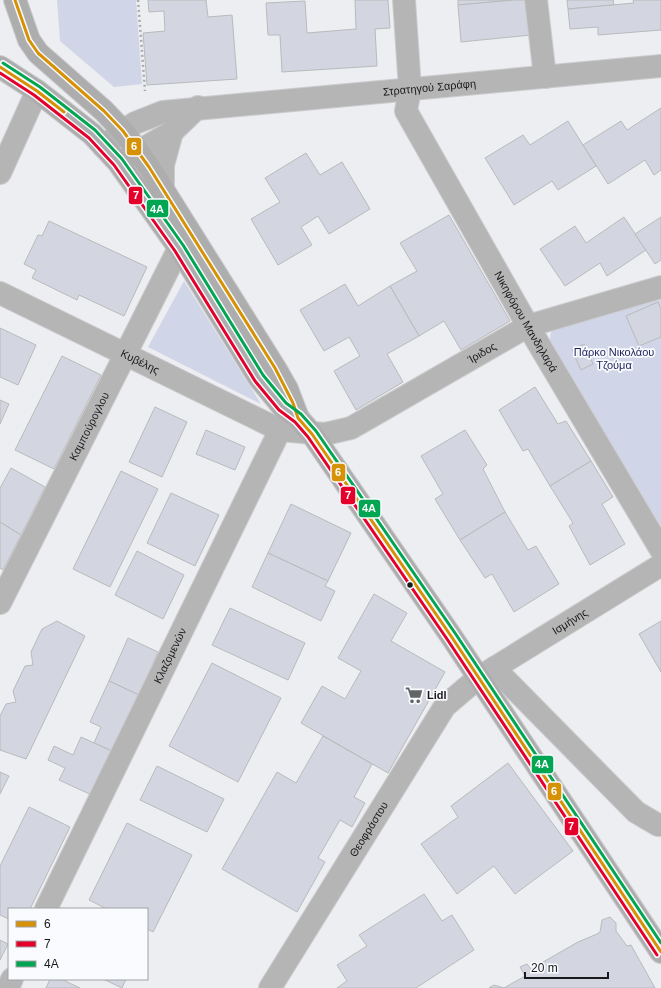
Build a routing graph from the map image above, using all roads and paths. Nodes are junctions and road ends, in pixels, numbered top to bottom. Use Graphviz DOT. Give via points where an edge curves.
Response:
graph roads {
  1 [pos="15,0"];
  2 [pos="138,0"];
  3 [pos="404,0"];
  4 [pos="536,0"];
  5 [pos="661,66"];
  6 [pos="0,67"];
  7 [pos="545,77"];
  8 [pos="410,89"];
  9 [pos="37,91"];
  10 [pos="145,91"];
  11 [pos="198,107"];
  12 [pos="123,130"];
  13 [pos="172,132"];
  14 [pos="103,146"];
  15 [pos="138,150"];
  16 [pos="118,162"];
  17 [pos="0,173"];
  18 [pos="163,188"];
  19 [pos="179,248"];
  20 [pos="661,286"];
  21 [pos="0,293"];
  22 [pos="528,326"];
  23 [pos="125,353"];
  24 [pos="297,428"];
  25 [pos="661,550"];
  26 [pos="661,565"];
  27 [pos="0,604"];
  28 [pos="486,673"];
  29 [pos="661,825"];
  30 [pos="47,908"];
  31 [pos="661,952"];
  32 [pos="270,988"];
  1 -- 12 [label="main road" via="28,40 38,54 99,105"];
  2 -- 10 [label="path"];
  3 -- 8 [label="street, Νικηφόρου Μανδηλαρά"];
  4 -- 7 [label="street"];
  5 -- 7 [label="street, Στρατηγού Σαράφη"];
  6 -- 9 [label="main road"];
  7 -- 8 [label="street, Στρατηγού Σαράφη"];
  8 -- 11 [label="street, Στρατηγού Σαράφη"];
  8 -- 22 [label="street, Νικηφόρου Μανδηλαρά" via="406,111"];
  9 -- 14 [label="main road" via="92,134"];
  9 -- 17 [label="street"];
  11 -- 12 [label="street, Στρατηγού Σαράφη" via="163,112"];
  11 -- 13 [label="street"];
  12 -- 14 [label="street, Στρατηγού Σαράφη"];
  12 -- 15 [label="main road"];
  13 -- 15 [label="street"];
  13 -- 18 [label="street" via="163,165"];
  14 -- 16 [label="main road"];
  15 -- 16 [label="street"];
  15 -- 18 [label="main road"];
  16 -- 19 [label="main road"];
  18 -- 24 [label="main road" via="275,368 293,403"];
  19 -- 23 [label="street, Καμπούρογλου"];
  19 -- 24 [label="main road" via="260,378"];
  20 -- 22 [label="street, Ίριδος"];
  21 -- 23 [label="street, Κυβέλης"];
  22 -- 24 [label="street, Ίριδος" via="362,423 335,432"];
  22 -- 25 [label="street, Νικηφόρου Μανδηλαρά"];
  23 -- 24 [label="street, Κυβέλης"];
  23 -- 27 [label="street, Καμπούρογλου"];
  24 -- 28 [label="main road" via="451,636"];
  24 -- 30 [label="street, Κλαζομενών"];
  26 -- 28 [label="street, Ισμήνης"];
  28 -- 29 [label="street" via="636,812"];
  28 -- 31 [label="main road"];
  28 -- 32 [label="street, Θεοφράστου" via="445,706"];
}
